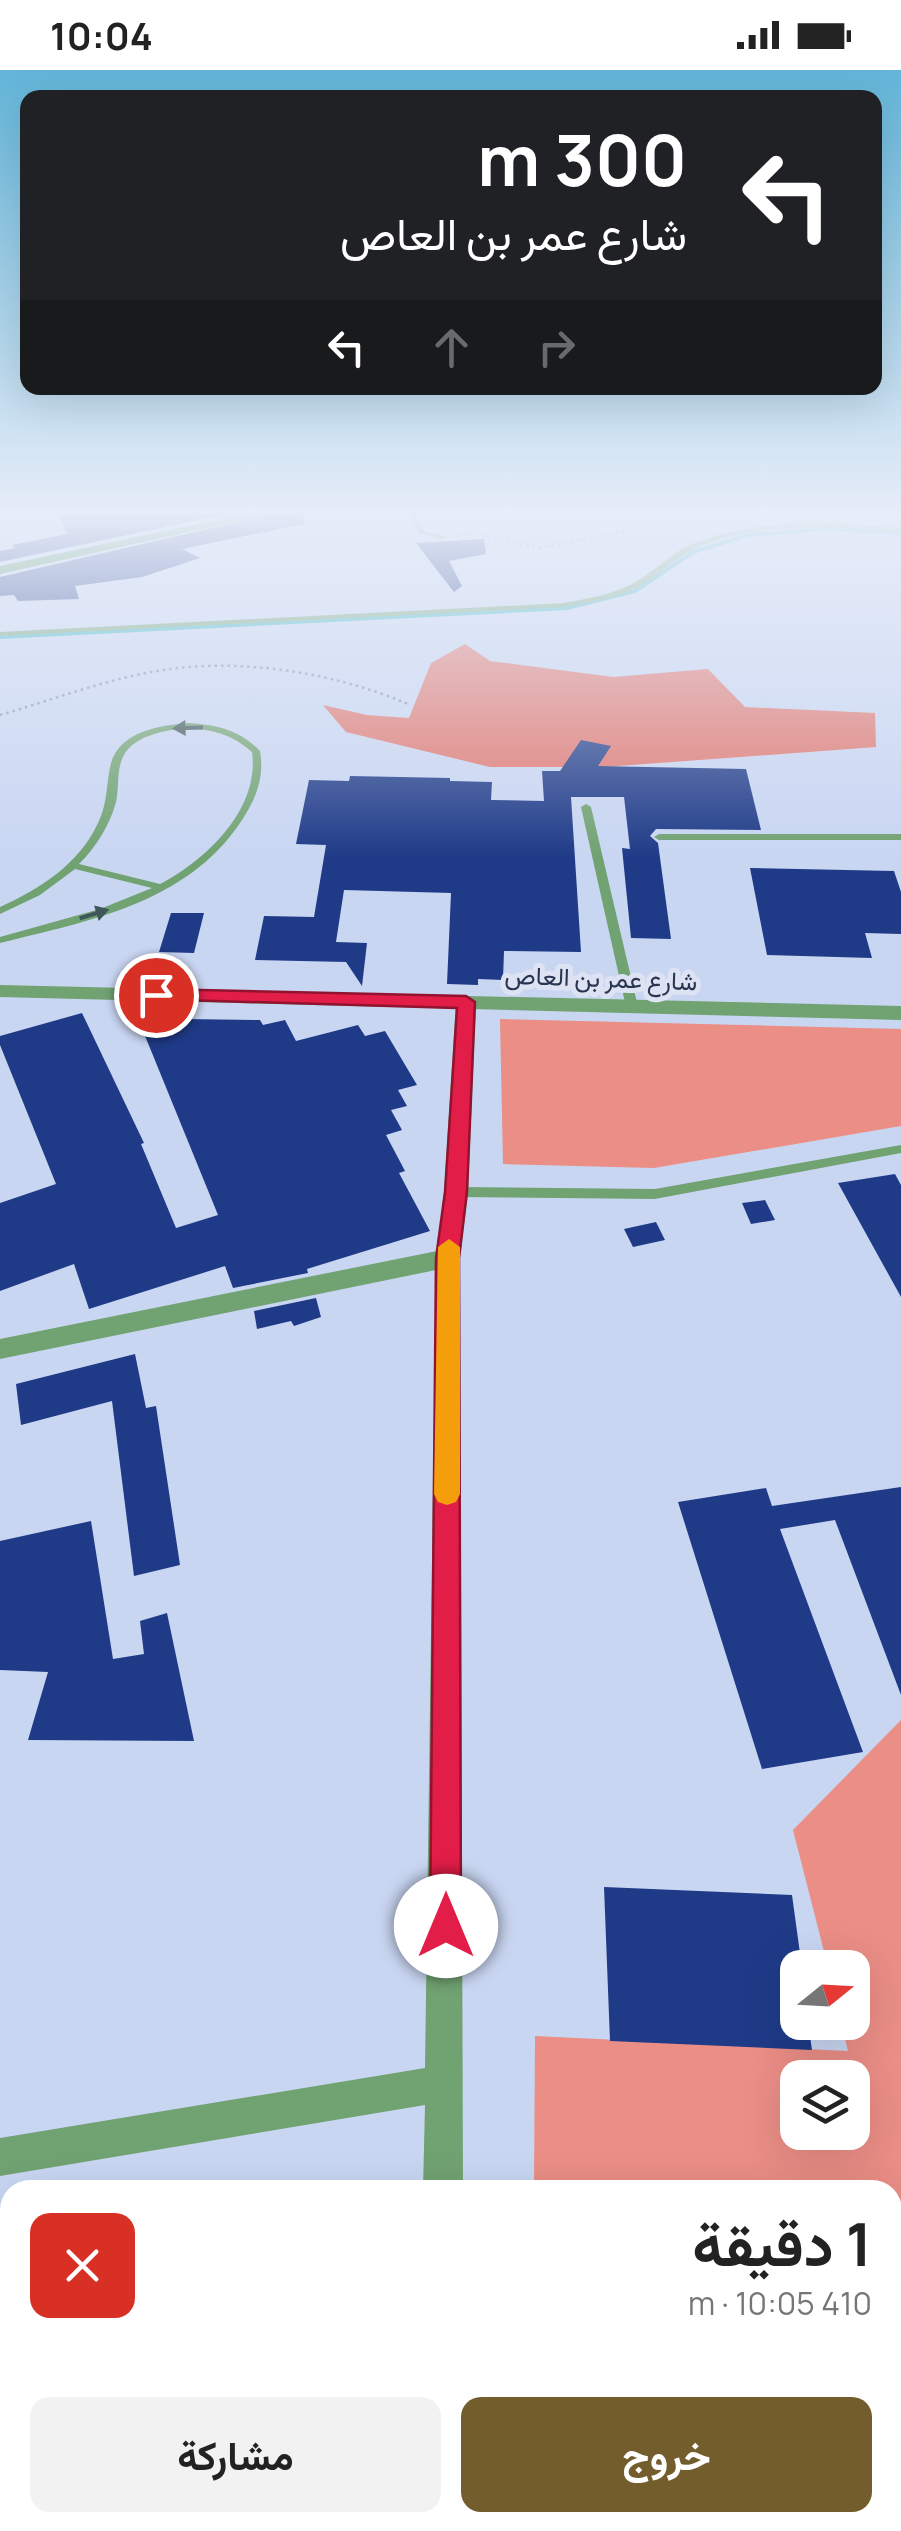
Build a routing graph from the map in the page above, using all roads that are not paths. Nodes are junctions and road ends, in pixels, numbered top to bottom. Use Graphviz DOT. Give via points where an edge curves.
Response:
graph roads {
  1 [pos="120,628"];
  2 [pos="0,634"];
  3 [pos="586,807"];
  4 [pos="901,837"];
  5 [pos="658,838"];
  6 [pos="76,866"];
  7 [pos="164,888"];
  8 [pos="0,911"];
  9 [pos="0,940"];
  10 [pos="0,991"];
  11 [pos="466,1002"];
  12 [pos="632,1007"];
  13 [pos="901,1013"];
  14 [pos="901,1149"];
  15 [pos="456,1192"];
  16 [pos="448,1258"];
  17 [pos="0,1349"];
  18 [pos="445,2083"];
  19 [pos="0,2157"];
  20 [pos="443,2180"];
  1 -- 2 [label="lane"];
  3 -- 12 [label="lane"];
  4 -- 5 [label="lane"];
  6 -- 7 [label="lane"];
  7 -- 6 [label="lane, one-way" via="216,850 247,805 258,758 234,734 169,729 124,748 106,815"];
  6 -- 8 [label="lane"];
  9 -- 7 [label="lane, one-way"];
  10 -- 11 [label="street, شارع عمر بن العاص"];
  11 -- 12 [label="street, شارع عمر بن العاص"];
  11 -- 15 [label="street"];
  12 -- 13 [label="street, شارع عمر بن العاص"];
  14 -- 15 [label="lane" via="656,1194"];
  15 -- 16 [label="street"];
  16 -- 17 [label="street"];
  16 -- 18 [label="street"];
  18 -- 19 [label="street"];
  18 -- 20 [label="street"];
}
